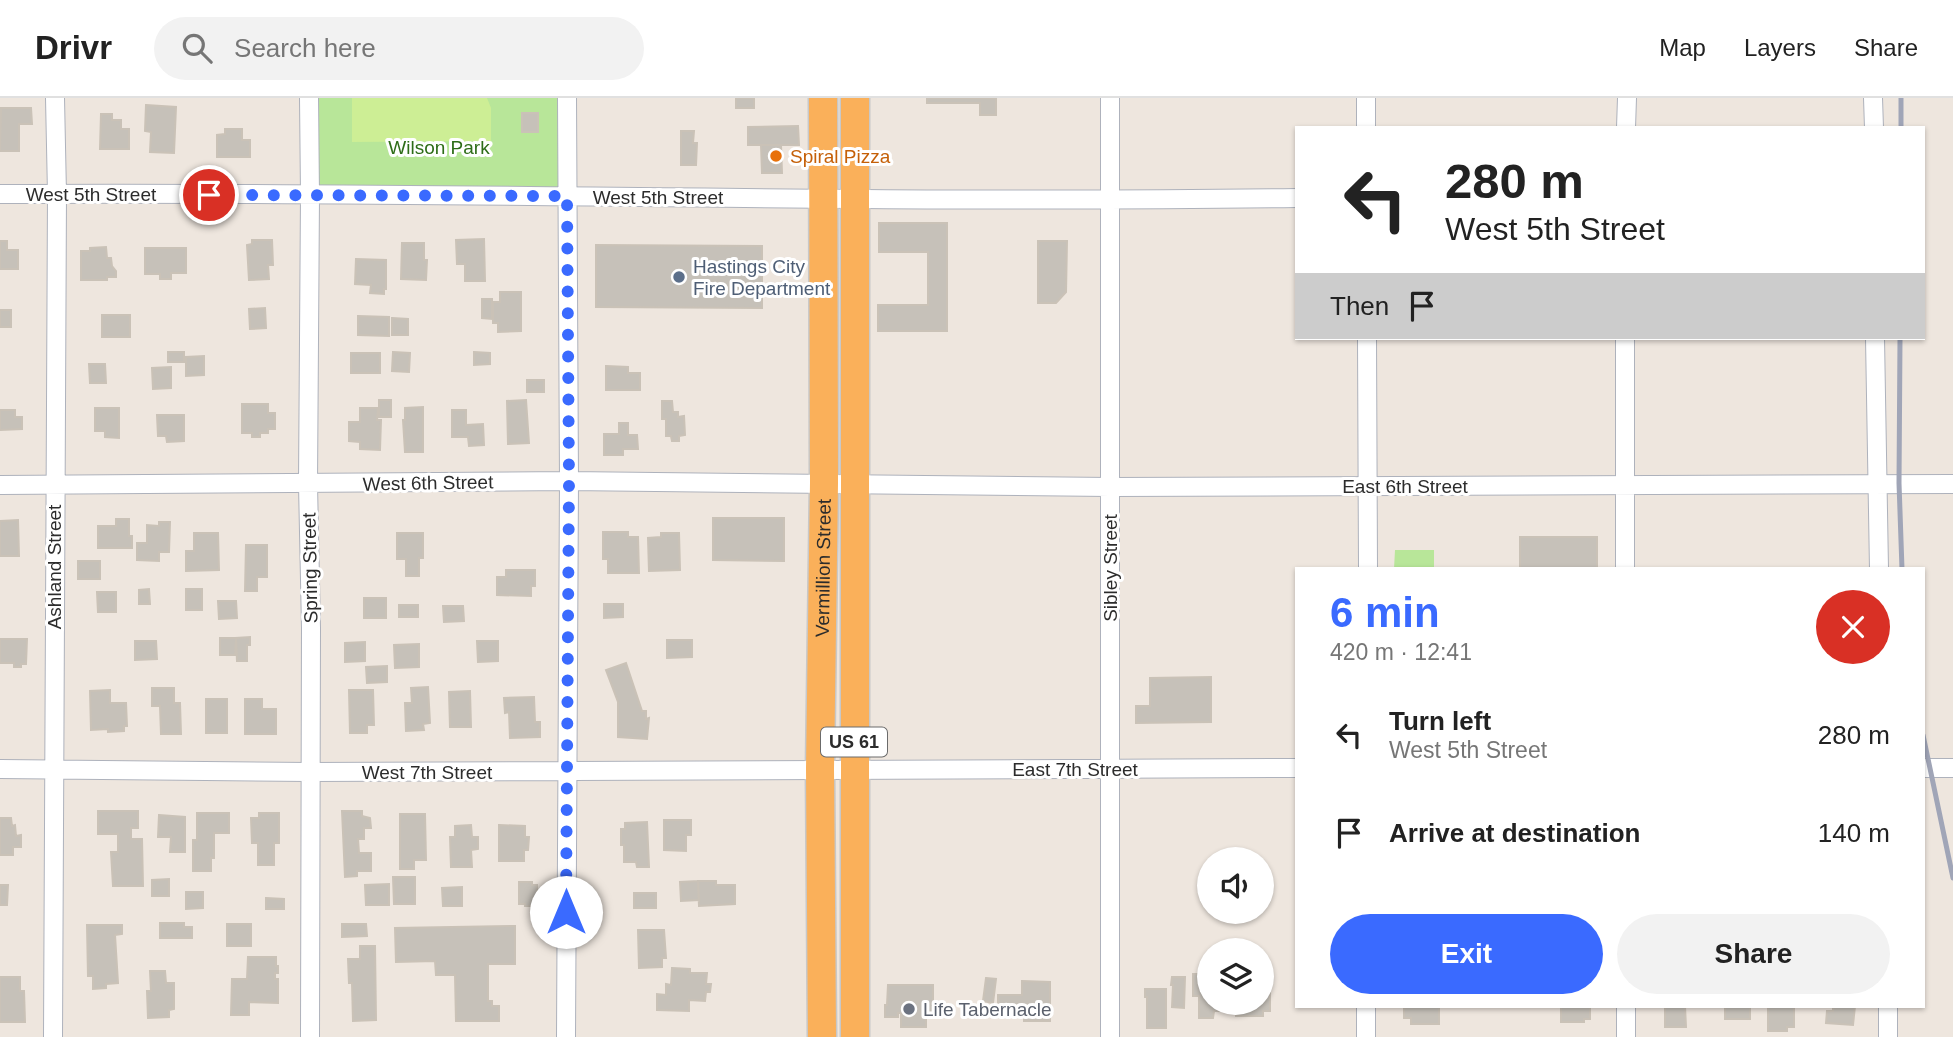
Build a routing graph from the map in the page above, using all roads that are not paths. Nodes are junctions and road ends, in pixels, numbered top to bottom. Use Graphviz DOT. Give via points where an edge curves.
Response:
graph roads {
  1 [pos="55,98"];
  2 [pos="309,98"];
  3 [pos="567,98"];
  4 [pos="823,98"];
  5 [pos="855,98"];
  6 [pos="1110,98"];
  7 [pos="1366,98"];
  8 [pos="1627,98"];
  9 [pos="1873,98"];
  10 [pos="1366,126"];
  11 [pos="1626,126"];
  12 [pos="1874,126"];
  13 [pos="0,194"];
  14 [pos="57,194"];
  15 [pos="310,195"];
  16 [pos="567,196"];
  17 [pos="823,198"];
  18 [pos="855,198"];
  19 [pos="1295,198"];
  20 [pos="1110,200"];
  21 [pos="1367,340"];
  22 [pos="1625,340"];
  23 [pos="1875,340"];
  24 [pos="569,481"];
  25 [pos="824,483"];
  26 [pos="1878,483"];
  27 [pos="308,484"];
  28 [pos="856,484"];
  29 [pos="1953,484"];
  30 [pos="0,485"];
  31 [pos="54,485"];
  32 [pos="1625,485"];
  33 [pos="1110,486"];
  34 [pos="1367,486"];
  35 [pos="1368,567"];
  36 [pos="1625,567"];
  37 [pos="1879,567"];
  38 [pos="54,768"];
  39 [pos="1295,768"];
  40 [pos="1925,768"];
  41 [pos="1953,768"];
  42 [pos="0,769"];
  43 [pos="820,769"];
  44 [pos="854,770"];
  45 [pos="1110,770"];
  46 [pos="567,771"];
  47 [pos="309,772"];
  48 [pos="1366,1008"];
  49 [pos="1626,1008"];
  50 [pos="1888,1008"];
  51 [pos="53,1037"];
  52 [pos="310,1037"];
  53 [pos="566,1037"];
  54 [pos="822,1037"];
  55 [pos="855,1037"];
  56 [pos="1110,1037"];
  57 [pos="1366,1037"];
  58 [pos="1626,1037"];
  59 [pos="1888,1037"];
  1 -- 14 [label="street, Ashland Street"];
  2 -- 15 [label="street, Spring Street"];
  3 -- 16 [label="street"];
  4 -- 17 [label="highway, Vermillion Street / US 61"];
  5 -- 18 [label="highway, Vermillion Street / US 61"];
  6 -- 20 [label="street, Sibley Street"];
  7 -- 10 [label="street"];
  8 -- 11 [label="street"];
  9 -- 12 [label="street"];
  13 -- 14 [label="street, West 5th Street"];
  14 -- 15 [label="street, West 5th Street"];
  14 -- 31 [label="street, Ashland Street"];
  15 -- 16 [label="street, West 5th Street"];
  15 -- 27 [label="street, Spring Street"];
  16 -- 17 [label="street, West 5th Street"];
  16 -- 24 [label="street"];
  17 -- 18 [label="street, West 5th Street"];
  17 -- 25 [label="highway, Vermillion Street / US 61"];
  18 -- 20 [label="street, West 5th Street"];
  18 -- 28 [label="highway, Vermillion Street / US 61"];
  19 -- 20 [label="street, West 5th Street"];
  20 -- 33 [label="street, Sibley Street"];
  21 -- 34 [label="street"];
  22 -- 32 [label="street"];
  23 -- 26 [label="street"];
  24 -- 25 [label="street, West 6th Street"];
  24 -- 27 [label="street, West 6th Street"];
  24 -- 46 [label="street"];
  25 -- 28 [label="street, West 6th Street"];
  25 -- 43 [label="highway, Vermillion Street / US 61"];
  26 -- 29 [label="street, East 6th Street"];
  26 -- 32 [label="street, East 6th Street"];
  26 -- 37 [label="street"];
  27 -- 31 [label="street, West 6th Street"];
  27 -- 47 [label="street, Spring Street"];
  28 -- 33 [label="street, East 6th Street"];
  28 -- 44 [label="highway, Vermillion Street / US 61"];
  30 -- 31 [label="street, West 6th Street"];
  31 -- 38 [label="street, Ashland Street"];
  32 -- 34 [label="street, East 6th Street"];
  32 -- 36 [label="street"];
  33 -- 34 [label="street, East 6th Street"];
  33 -- 45 [label="street, Sibley Street"];
  34 -- 35 [label="street"];
  38 -- 42 [label="street, West 7th Street"];
  38 -- 47 [label="street, West 7th Street"];
  38 -- 51 [label="street, Ashland Street"];
  39 -- 45 [label="street, East 7th Street"];
  40 -- 41 [label="street"];
  43 -- 44 [label="street, West 7th Street"];
  43 -- 46 [label="street, West 7th Street"];
  43 -- 54 [label="highway, Vermillion Street / US 61"];
  44 -- 45 [label="street, East 7th Street"];
  44 -- 55 [label="highway, Vermillion Street / US 61"];
  45 -- 56 [label="street, Sibley Street"];
  46 -- 47 [label="street, West 7th Street"];
  46 -- 53 [label="street"];
  47 -- 52 [label="street, Spring Street"];
  48 -- 57 [label="street"];
  49 -- 58 [label="street"];
  50 -- 59 [label="street"];
}
